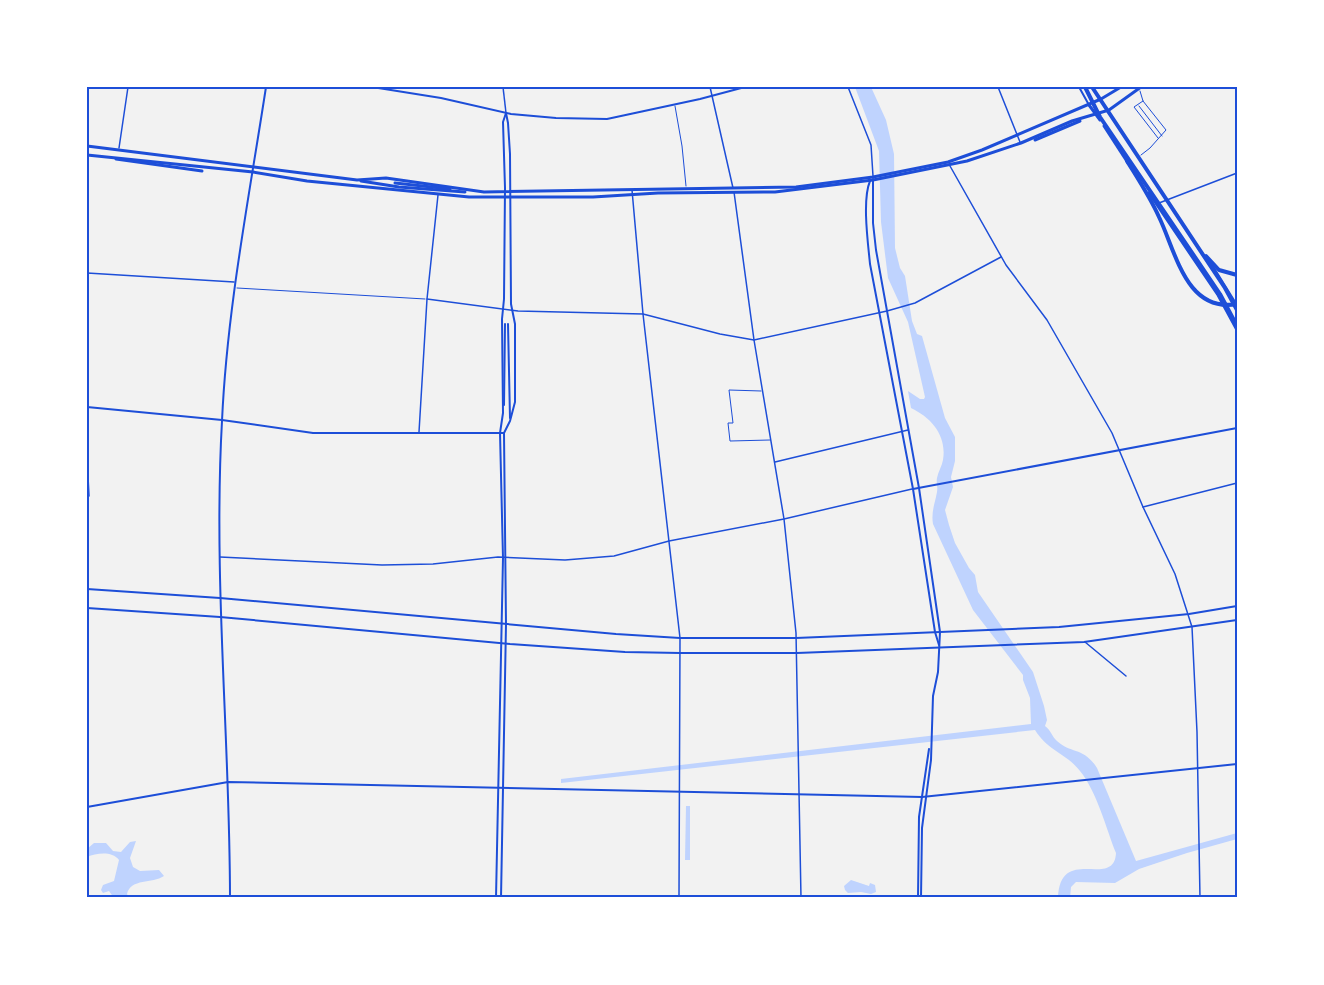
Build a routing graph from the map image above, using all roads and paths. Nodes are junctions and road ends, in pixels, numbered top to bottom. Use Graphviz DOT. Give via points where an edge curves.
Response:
graph roads {
  1 [pos="128,87"];
  2 [pos="266,87"];
  3 [pos="372,87"];
  4 [pos="413,87"];
  5 [pos="504,87"];
  6 [pos="710,87"];
  7 [pos="743,87"];
  8 [pos="848,87"];
  9 [pos="998,87"];
  10 [pos="1079,87"];
  11 [pos="1085,87"];
  12 [pos="1093,87"];
  13 [pos="1121,87"];
  14 [pos="1140,87"];
  15 [pos="413,93"];
  16 [pos="712,96"];
  17 [pos="1101,99"];
  18 [pos="1143,101"];
  19 [pos="674,104"];
  20 [pos="1138,104"];
  21 [pos="1089,105"];
  22 [pos="1109,110"];
  23 [pos="506,112"];
  24 [pos="1098,116"];
  25 [pos="1084,118"];
  26 [pos="1017,136"];
  27 [pos="1162,136"];
  28 [pos="1159,139"];
  29 [pos="1035,140"];
  30 [pos="1021,143"];
  31 [pos="87,146"];
  32 [pos="119,150"];
  33 [pos="87,155"];
  34 [pos="1139,156"];
  35 [pos="114,158"];
  36 [pos="149,160"];
  37 [pos="139,163"];
  38 [pos="949,164"];
  39 [pos="254,166"];
  40 [pos="202,171"];
  41 [pos="253,172"];
  42 [pos="1237,173"];
  43 [pos="874,179"];
  44 [pos="357,180"];
  45 [pos="395,183"];
  46 [pos="686,189"];
  47 [pos="632,190"];
  48 [pos="734,191"];
  49 [pos="470,192"];
  50 [pos="508,192"];
  51 [pos="438,195"];
  52 [pos="633,195"];
  53 [pos="507,198"];
  54 [pos="1168,200"];
  55 [pos="1156,204"];
  56 [pos="1199,249"];
  57 [pos="1001,257"];
  58 [pos="87,273"];
  59 [pos="1237,275"];
  60 [pos="235,282"];
  61 [pos="234,288"];
  62 [pos="427,299"];
  63 [pos="1237,307"];
  64 [pos="502,310"];
  65 [pos="512,310"];
  66 [pos="886,311"];
  67 [pos="879,313"];
  68 [pos="643,314"];
  69 [pos="1237,328"];
  70 [pos="754,340"];
  71 [pos="763,391"];
  72 [pos="87,407"];
  73 [pos="502,413"];
  74 [pos="222,420"];
  75 [pos="510,421"];
  76 [pos="1237,428"];
  77 [pos="909,430"];
  78 [pos="902,432"];
  79 [pos="419,433"];
  80 [pos="502,433"];
  81 [pos="771,440"];
  82 [pos="1119,449"];
  83 [pos="87,457"];
  84 [pos="774,462"];
  85 [pos="1237,483"];
  86 [pos="919,488"];
  87 [pos="913,489"];
  88 [pos="89,495"];
  89 [pos="1143,507"];
  90 [pos="784,519"];
  91 [pos="669,541"];
  92 [pos="219,557"];
  93 [pos="504,558"];
  94 [pos="87,589"];
  95 [pos="220,598"];
  96 [pos="1237,606"];
  97 [pos="87,608"];
  98 [pos="1189,614"];
  99 [pos="220,617"];
  100 [pos="1237,620"];
  101 [pos="501,624"];
  102 [pos="506,624"];
  103 [pos="1192,627"];
  104 [pos="935,632"];
  105 [pos="940,632"];
  106 [pos="680,638"];
  107 [pos="796,638"];
  108 [pos="500,642"];
  109 [pos="1084,642"];
  110 [pos="505,643"];
  111 [pos="940,648"];
  112 [pos="680,653"];
  113 [pos="796,653"];
  114 [pos="1126,676"];
  115 [pos="1237,764"];
  116 [pos="1196,768"];
  117 [pos="228,782"];
  118 [pos="499,789"];
  119 [pos="504,789"];
  120 [pos="680,792"];
  121 [pos="799,795"];
  122 [pos="924,797"];
  123 [pos="87,807"];
  124 [pos="230,898"];
  125 [pos="495,898"];
  126 [pos="501,898"];
  127 [pos="679,898"];
  128 [pos="801,898"];
  129 [pos="920,898"];
  130 [pos="1200,898"];
  1 -- 32 [label="street"];
  2 -- 39 [label="main road"];
  3 -- 15 [label="main road"];
  4 -- 15 [label="street"];
  5 -- 23 [label="street"];
  6 -- 16 [label="street"];
  7 -- 16 [label="main road"];
  8 -- 43 [label="street" via="870,145"];
  9 -- 26 [label="street"];
  10 -- 21 [label="main road"];
  11 -- 24 [label="highway"];
  12 -- 17 [label="main road"];
  12 -- 56 [label="highway"];
  13 -- 17 [label="main road"];
  14 -- 18 [label="lane"];
  14 -- 22 [label="main road"];
  15 -- 23 [label="main road"];
  16 -- 19 [label="main road"];
  16 -- 48 [label="street"];
  17 -- 21 [label="main road"];
  17 -- 22 [label="main road"];
  18 -- 20 [label="lane"];
  18 -- 27 [label="lane" via="1166,130"];
  19 -- 23 [label="main road" via="607,119"];
  19 -- 46 [label="lane"];
  20 -- 27 [label="lane"];
  20 -- 28 [label="lane" via="1134,107"];
  21 -- 24 [label="main road"];
  21 -- 26 [label="main road"];
  22 -- 24 [label="main road"];
  22 -- 34 [label="main road"];
  23 -- 50 [label="main road" via="503,122"];
  24 -- 25 [label="main road"];
  24 -- 55 [label="main road"];
  24 -- 63 [label="highway" via="1151,200 1190,286 1205,300"];
  24 -- 69 [label="highway" via="1220,294"];
  25 -- 29 [label="main road"];
  25 -- 30 [label="main road"];
  26 -- 30 [label="street"];
  26 -- 38 [label="main road"];
  27 -- 28 [label="lane"];
  28 -- 34 [label="lane"];
  30 -- 38 [label="main road"];
  31 -- 32 [label="main road"];
  32 -- 39 [label="main road"];
  33 -- 35 [label="main road"];
  34 -- 54 [label="main road"];
  35 -- 36 [label="main road"];
  35 -- 37 [label="main road"];
  36 -- 37 [label="main road"];
  36 -- 41 [label="main road"];
  37 -- 40 [label="main road"];
  38 -- 43 [label="main road"];
  38 -- 57 [label="street"];
  39 -- 41 [label="main road"];
  39 -- 44 [label="main road"];
  41 -- 51 [label="main road"];
  41 -- 60 [label="main road"];
  42 -- 54 [label="street"];
  43 -- 48 [label="main road"];
  43 -- 66 [label="main road" via="873,223"];
  43 -- 67 [label="main road" via="867,191 867,235"];
  44 -- 49 [label="main road"];
  44 -- 49 [label="main road" via="386,178"];
  45 -- 49 [label="main road"];
  46 -- 47 [label="main road"];
  46 -- 48 [label="main road"];
  47 -- 50 [label="main road"];
  47 -- 52 [label="street"];
  48 -- 52 [label="main road"];
  48 -- 70 [label="street"];
  49 -- 50 [label="main road"];
  50 -- 53 [label="main road"];
  51 -- 53 [label="main road"];
  51 -- 62 [label="street"];
  52 -- 53 [label="main road"];
  52 -- 68 [label="street"];
  53 -- 64 [label="main road"];
  53 -- 65 [label="main road"];
  54 -- 55 [label="street"];
  54 -- 63 [label="main road"];
  55 -- 69 [label="main road"];
  56 -- 59 [label="highway" via="1220,270"];
  56 -- 63 [label="highway"];
  57 -- 66 [label="street" via="915,303"];
  57 -- 82 [label="street" via="1047,320"];
  58 -- 60 [label="street"];
  60 -- 61 [label="main road"];
  61 -- 62 [label="lane"];
  61 -- 74 [label="main road"];
  62 -- 64 [label="street"];
  62 -- 79 [label="street"];
  64 -- 65 [label="street"];
  64 -- 73 [label="main road"];
  65 -- 68 [label="street"];
  65 -- 75 [label="main road" via="515,402"];
  66 -- 67 [label="street"];
  66 -- 77 [label="main road"];
  67 -- 70 [label="street"];
  67 -- 78 [label="main road"];
  68 -- 70 [label="street"];
  68 -- 91 [label="street"];
  70 -- 71 [label="street"];
  71 -- 81 [label="street"];
  71 -- 81 [label="lane" via="729,390 733,423 728,423 730,441"];
  72 -- 74 [label="main road"];
  73 -- 75 [label="main road" via="507,324"];
  73 -- 80 [label="main road"];
  74 -- 79 [label="main road" via="314,434"];
  74 -- 92 [label="main road"];
  75 -- 80 [label="main road"];
  76 -- 82 [label="main road"];
  77 -- 78 [label="street"];
  77 -- 86 [label="main road"];
  78 -- 84 [label="street"];
  78 -- 87 [label="main road"];
  79 -- 80 [label="main road"];
  80 -- 93 [label="main road"];
  81 -- 84 [label="street"];
  82 -- 86 [label="main road"];
  82 -- 89 [label="street"];
  83 -- 88 [label="street"];
  84 -- 90 [label="street"];
  85 -- 89 [label="street"];
  86 -- 87 [label="main road"];
  86 -- 105 [label="main road"];
  87 -- 90 [label="street"];
  87 -- 104 [label="main road"];
  89 -- 98 [label="street"];
  90 -- 91 [label="street"];
  90 -- 107 [label="street"];
  91 -- 93 [label="street" via="614,556 566,560"];
  91 -- 106 [label="street"];
  92 -- 93 [label="street" via="381,566"];
  92 -- 95 [label="main road"];
  93 -- 101 [label="main road"];
  93 -- 102 [label="main road"];
  94 -- 95 [label="main road"];
  95 -- 99 [label="main road"];
  95 -- 101 [label="main road"];
  96 -- 98 [label="main road"];
  97 -- 99 [label="main road"];
  98 -- 103 [label="street"];
  98 -- 105 [label="main road" via="1059,627"];
  99 -- 108 [label="main road"];
  99 -- 117 [label="main road"];
  100 -- 103 [label="main road"];
  101 -- 102 [label="main road"];
  101 -- 108 [label="main road"];
  102 -- 106 [label="main road"];
  102 -- 110 [label="main road"];
  103 -- 109 [label="main road"];
  103 -- 116 [label="street"];
  104 -- 105 [label="main road"];
  104 -- 107 [label="main road"];
  104 -- 111 [label="main road"];
  105 -- 111 [label="main road"];
  106 -- 107 [label="main road"];
  106 -- 112 [label="street"];
  107 -- 113 [label="street"];
  108 -- 110 [label="main road"];
  108 -- 118 [label="main road"];
  109 -- 111 [label="main road"];
  109 -- 114 [label="street"];
  110 -- 112 [label="main road"];
  110 -- 119 [label="main road"];
  111 -- 113 [label="main road"];
  111 -- 122 [label="main road"];
  112 -- 113 [label="main road"];
  112 -- 120 [label="street"];
  113 -- 121 [label="street"];
  115 -- 116 [label="main road"];
  116 -- 122 [label="main road"];
  116 -- 130 [label="street"];
  117 -- 118 [label="main road"];
  117 -- 123 [label="main road"];
  117 -- 124 [label="main road"];
  118 -- 119 [label="main road"];
  118 -- 125 [label="main road"];
  119 -- 120 [label="main road"];
  119 -- 126 [label="main road"];
  120 -- 121 [label="main road"];
  120 -- 127 [label="street"];
  121 -- 122 [label="main road"];
  121 -- 128 [label="street"];
  122 -- 129 [label="main road" via="918,829"];
}
